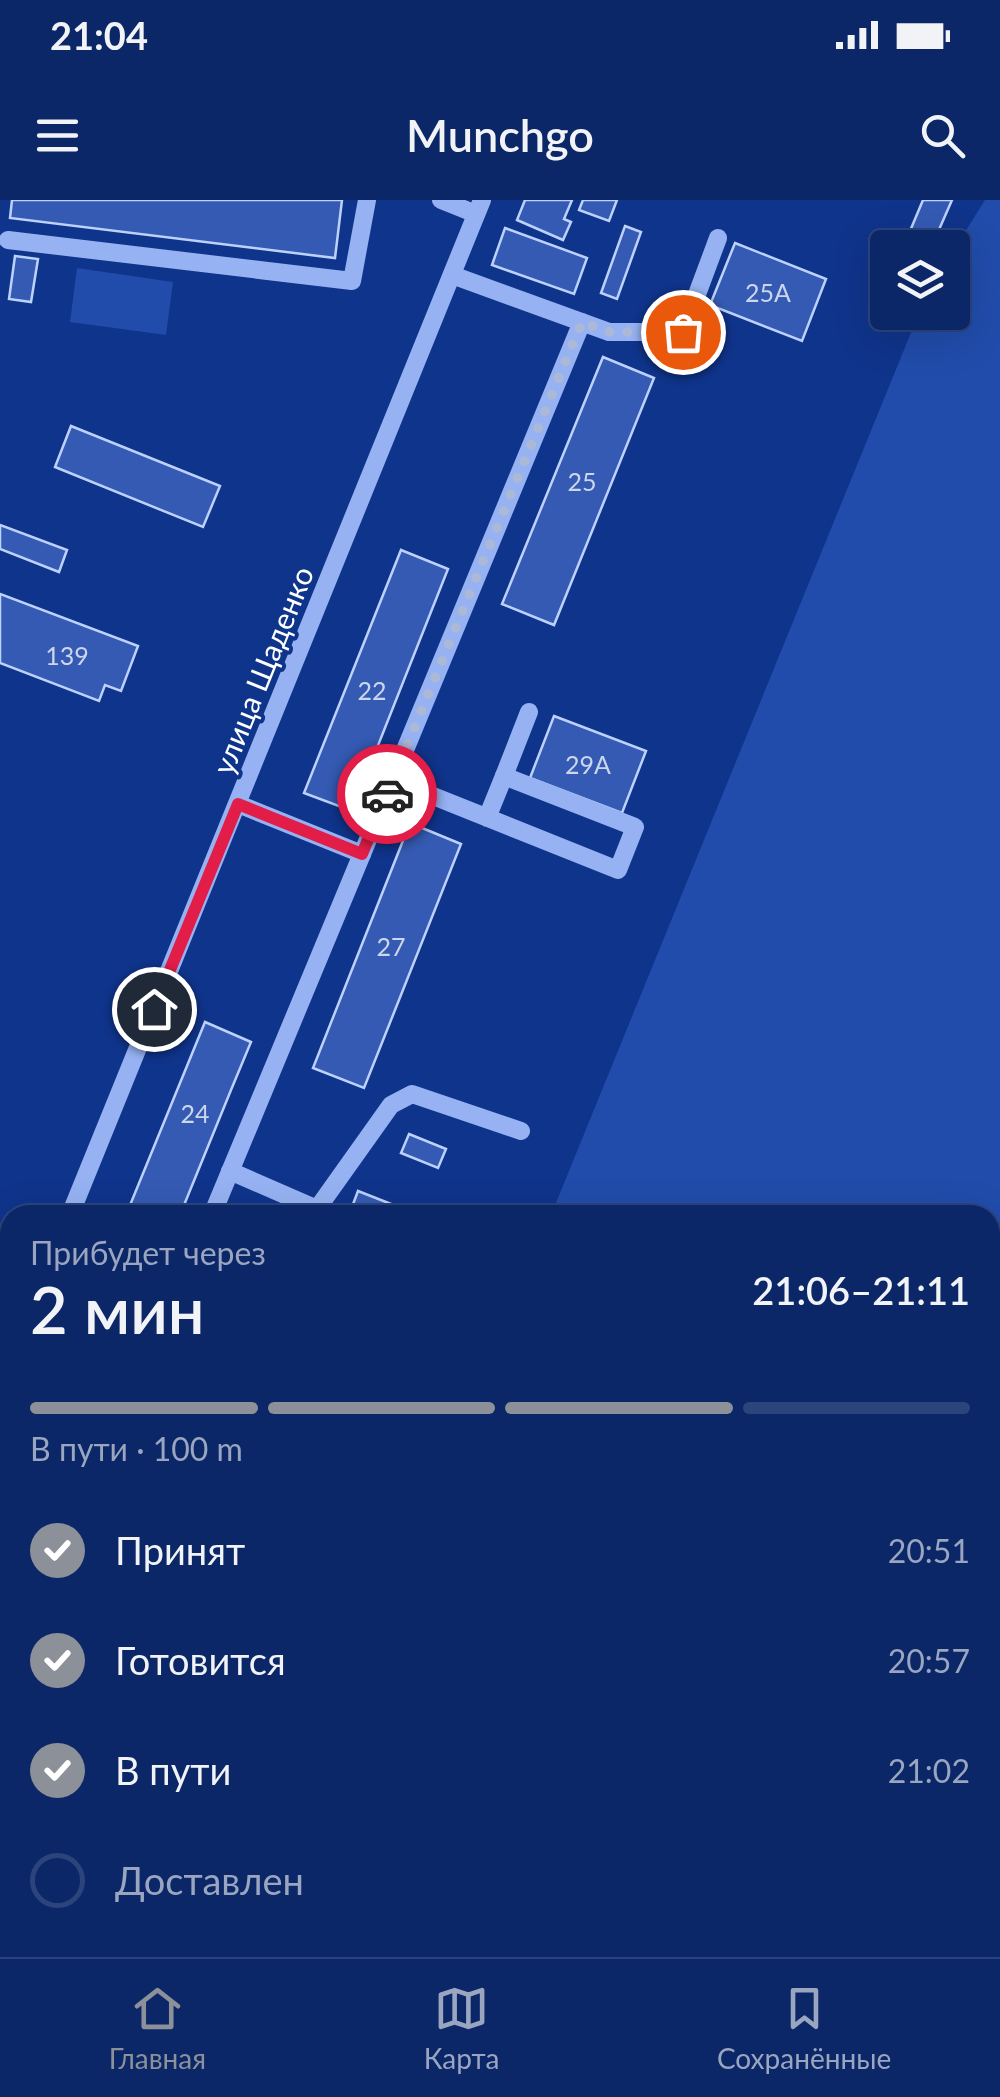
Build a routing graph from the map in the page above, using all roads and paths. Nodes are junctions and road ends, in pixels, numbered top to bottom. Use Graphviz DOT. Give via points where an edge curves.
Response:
graph roads {
  1 [pos="367,200"];
  2 [pos="441,200"];
  3 [pos="479,207"];
  4 [pos="718,238"];
  5 [pos="8,240"];
  6 [pos="452,274"];
  7 [pos="582,322"];
  8 [pos="529,712"];
  9 [pos="504,776"];
  10 [pos="393,780"];
  11 [pos="238,804"];
  12 [pos="487,818"];
  13 [pos="362,854"];
  14 [pos="520,1131"];
  15 [pos="230,1170"];
  16 [pos="74,1205"];
  17 [pos="216,1205"];
  18 [pos="302,1205"];
  19 [pos="322,1205"];
  1 -- 5 [label="street" via="352,281"];
  2 -- 3 [label="street"];
  3 -- 6 [label="street, улица Щаденко"];
  4 -- 7 [label="street" via="683,332 608,332"];
  6 -- 7 [label="street"];
  6 -- 11 [label="street, улица Щаденко"];
  7 -- 10 [label="street"];
  8 -- 9 [label="street"];
  9 -- 12 [label="street"];
  9 -- 12 [label="street" via="634,826 618,870"];
  10 -- 12 [label="street"];
  10 -- 13 [label="street"];
  11 -- 13 [label="street"];
  11 -- 16 [label="street, улица Щаденко"];
  13 -- 15 [label="street"];
  14 -- 19 [label="street" via="412,1094 391,1105"];
  15 -- 17 [label="street"];
  15 -- 18 [label="street"];
}
